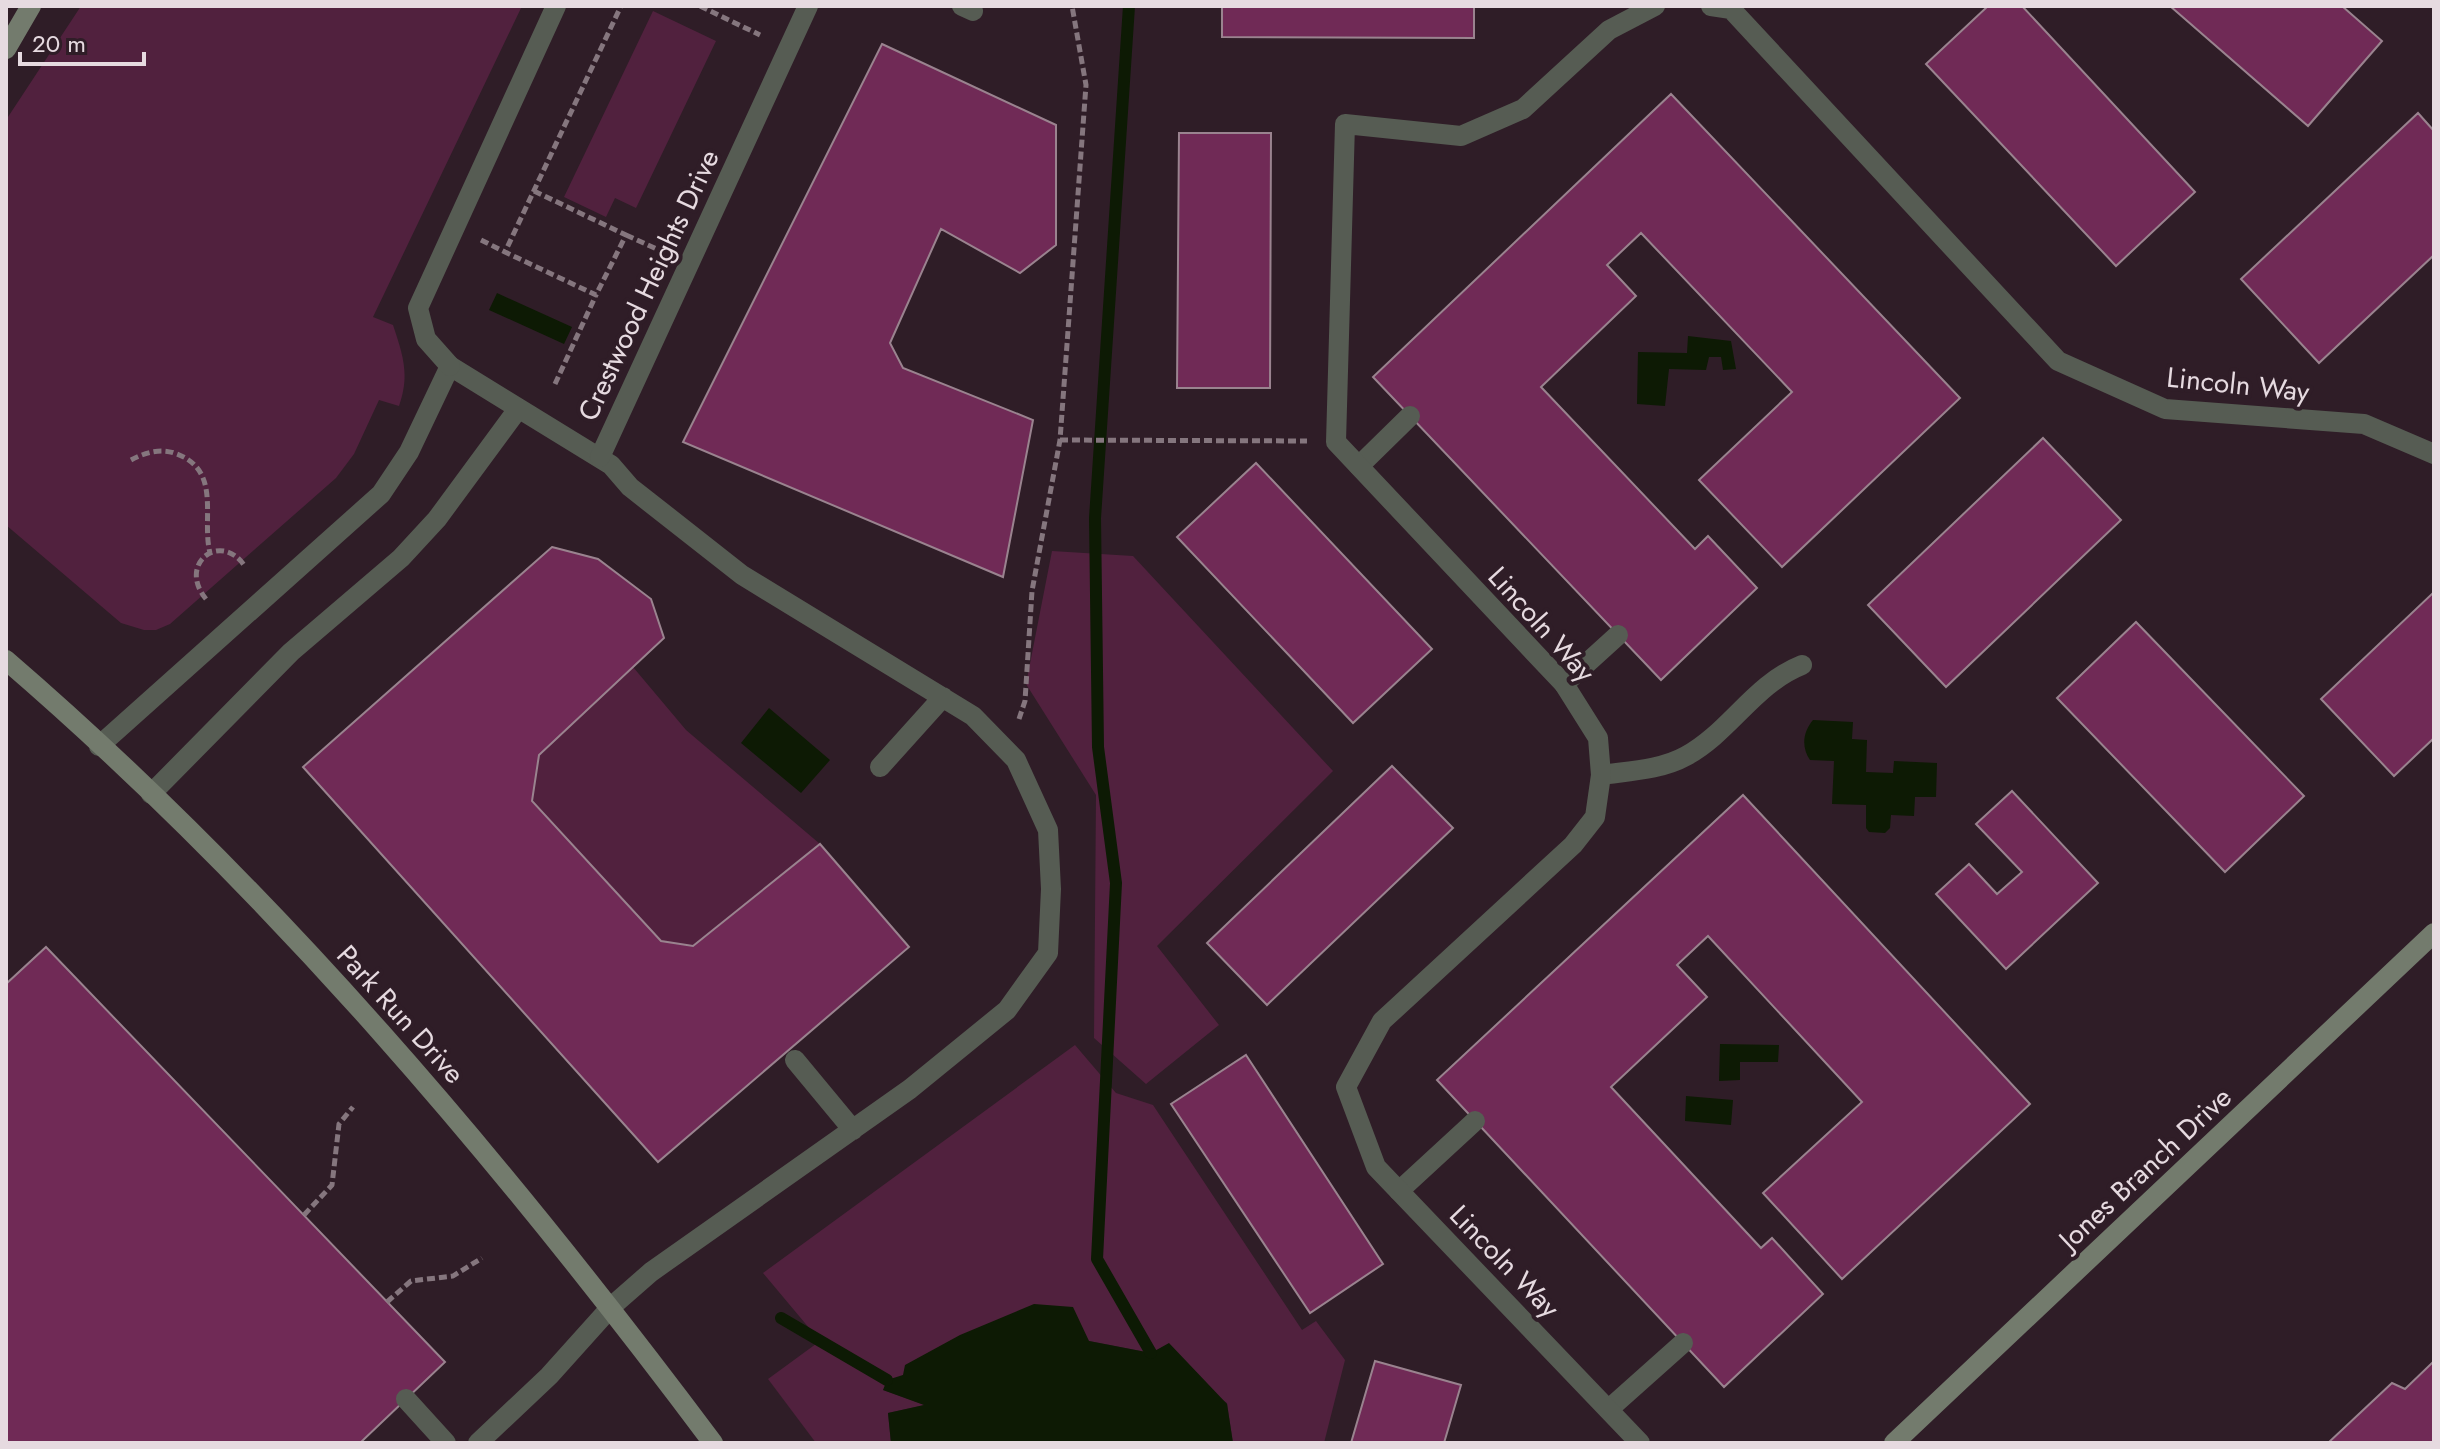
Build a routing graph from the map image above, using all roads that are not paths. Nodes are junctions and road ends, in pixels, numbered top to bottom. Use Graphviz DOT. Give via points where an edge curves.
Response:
graph roads {
  1 [pos="31,6"];
  2 [pos="556,6"];
  3 [pos="808,6"];
  4 [pos="1655,6"];
  5 [pos="1711,6"];
  6 [pos="6,49"];
  7 [pos="450,366"];
  8 [pos="518,409"];
  9 [pos="1410,416"];
  10 [pos="2434,454"];
  11 [pos="600,457"];
  12 [pos="1359,466"];
  13 [pos="1618,635"];
  14 [pos="6,660"];
  15 [pos="1802,665"];
  16 [pos="1564,684"];
  17 [pos="943,697"];
  18 [pos="99,746"];
  19 [pos="880,767"];
  20 [pos="1601,775"];
  21 [pos="151,794"];
  22 [pos="2434,933"];
  23 [pos="795,1060"];
  24 [pos="1475,1121"];
  25 [pos="853,1130"];
  26 [pos="1399,1191"];
  27 [pos="611,1307"];
  28 [pos="1683,1343"];
  29 [pos="406,1399"];
  30 [pos="1609,1409"];
  31 [pos="446,1443"];
  32 [pos="478,1443"];
  33 [pos="713,1443"];
  34 [pos="1640,1443"];
  35 [pos="1894,1443"];
  1 -- 6 [label="street"];
  2 -- 7 [label="street, Crestwood Heights Drive" via="418,308 426,339"];
  3 -- 11 [label="street, Crestwood Heights Drive"];
  4 -- 12 [label="street, Lincoln Way" via="1609,30 1523,109 1461,136 1345,124 1336,442"];
  5 -- 10 [label="street, Lincoln Way" via="1731,9 2058,361 2165,409 2364,424"];
  7 -- 8 [label="street, Crestwood Heights Drive"];
  7 -- 18 [label="street" via="409,452 381,494"];
  8 -- 11 [label="street, Crestwood Heights Drive"];
  8 -- 21 [label="street" via="437,519 401,558 291,652"];
  9 -- 12 [label="street"];
  11 -- 17 [label="street" via="742,575"];
  12 -- 16 [label="street, Lincoln Way"];
  13 -- 16 [label="street"];
  14 -- 18 [label="street, Park Run Drive"];
  15 -- 20 [label="street" via="1778,674 1685,757"];
  16 -- 20 [label="street, Lincoln Way" via="1598,738"];
  17 -- 19 [label="street"];
  17 -- 25 [label="street" via="973,716 1016,760 1048,830 1048,953 1007,1010"];
  18 -- 21 [label="street, Park Run Drive"];
  20 -- 26 [label="street, Lincoln Way" via="1595,817 1573,845 1382,1021 1346,1087 1376,1167"];
  21 -- 27 [label="street, Park Run Drive" via="345,991 456,1116"];
  22 -- 35 [label="street, Jones Branch Drive"];
  23 -- 25 [label="street"];
  24 -- 26 [label="street"];
  25 -- 27 [label="street" via="651,1272"];
  26 -- 30 [label="street, Lincoln Way"];
  27 -- 32 [label="street"];
  27 -- 33 [label="street, Park Run Drive"];
  28 -- 30 [label="street"];
  29 -- 31 [label="street"];
  30 -- 34 [label="street, Lincoln Way"];
}
